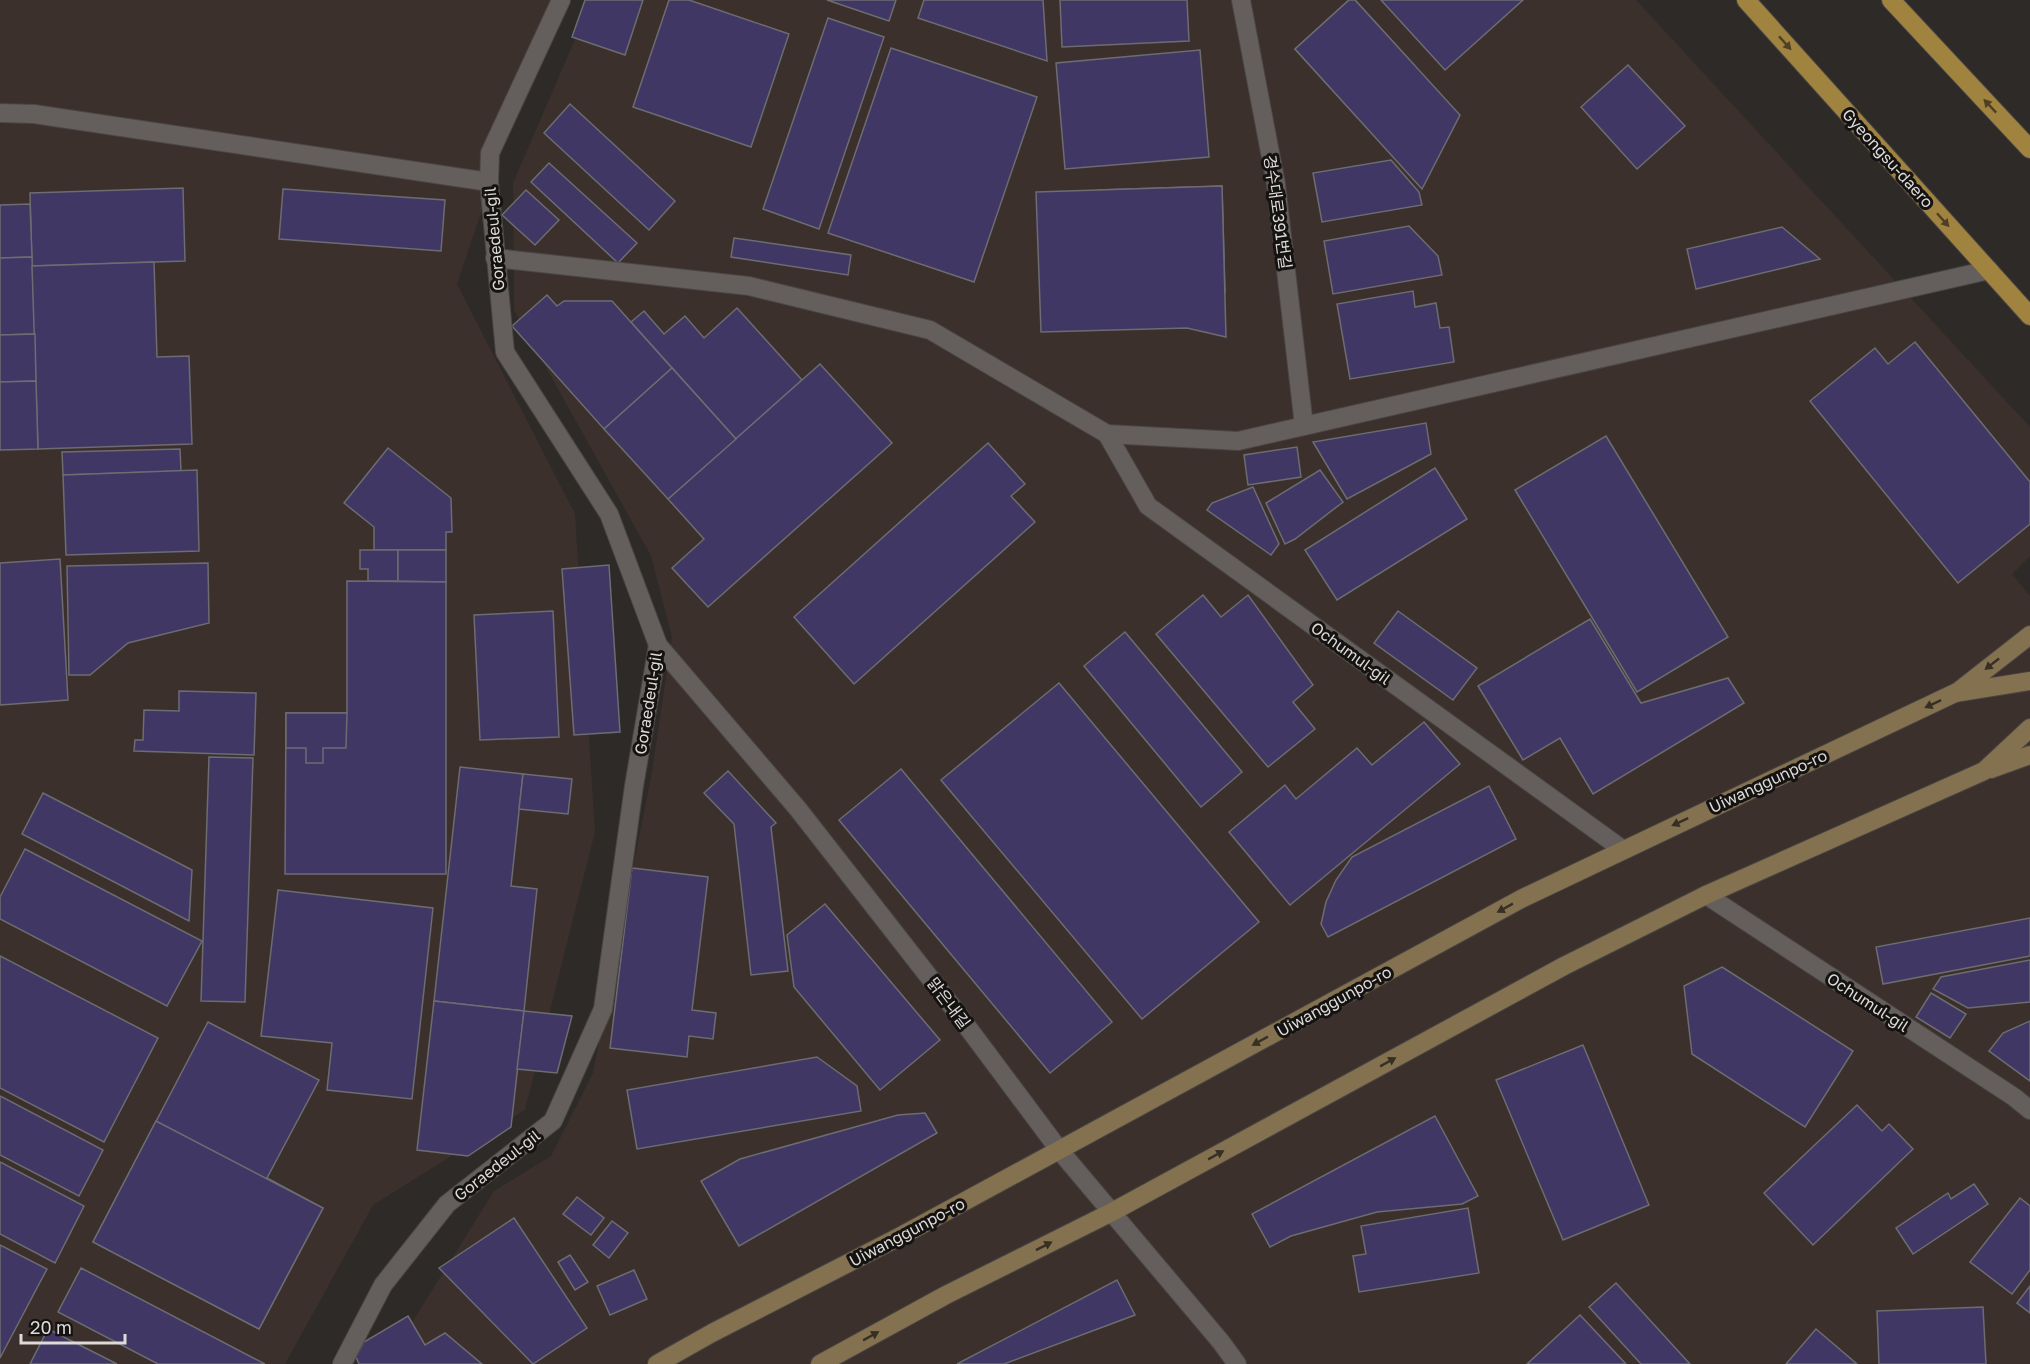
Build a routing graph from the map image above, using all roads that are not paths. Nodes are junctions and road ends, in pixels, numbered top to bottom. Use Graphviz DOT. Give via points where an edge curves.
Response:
graph roads {
  1 [pos="561,0"];
  2 [pos="1241,0"];
  3 [pos="1746,0"];
  4 [pos="1890,0"];
  5 [pos="0,113"];
  6 [pos="2030,149"];
  7 [pos="489,182"];
  8 [pos="495,258"];
  9 [pos="1989,270"];
  10 [pos="2030,316"];
  11 [pos="1304,426"];
  12 [pos="1107,434"];
  13 [pos="2030,634"];
  14 [pos="658,645"];
  15 [pos="2030,681"];
  16 [pos="1955,693"];
  17 [pos="2030,728"];
  18 [pos="2030,755"];
  19 [pos="1984,771"];
  20 [pos="1622,849"];
  21 [pos="1706,895"];
  22 [pos="2030,1110"];
  23 [pos="1060,1151"];
  24 [pos="1112,1212"];
  25 [pos="342,1364"];
  26 [pos="657,1364"];
  27 [pos="820,1364"];
  28 [pos="1236,1364"];
  1 -- 7 [label="street, Goraedeul-gil" via="490,153"];
  2 -- 11 [label="street, 경수대로391번길" via="1276,184"];
  3 -- 9 [label="main road, Gyeongsu-daero, one-way"];
  6 -- 4 [label="main road, one-way"];
  5 -- 7 [label="street" via="34,114"];
  7 -- 8 [label="street, Goraedeul-gil"];
  8 -- 12 [label="street" via="749,286 930,330"];
  8 -- 14 [label="street, Goraedeul-gil" via="505,352 609,514"];
  9 -- 10 [label="main road, Gyeongsu-daero"];
  9 -- 11 [label="street"];
  11 -- 12 [label="street" via="1238,441"];
  12 -- 20 [label="street, Ochumul-gil" via="1148,506"];
  13 -- 16 [label="street, one-way"];
  14 -- 23 [label="street, 맑은내길" via="798,809"];
  14 -- 25 [label="street, Goraedeul-gil" via="603,1009 553,1121 447,1204 383,1285"];
  15 -- 16 [label="street, Uiwanggunpo-ro"];
  16 -- 20 [label="street, Uiwanggunpo-ro, one-way"];
  17 -- 19 [label="street"];
  18 -- 19 [label="street"];
  19 -- 21 [label="street"];
  20 -- 23 [label="street, Uiwanggunpo-ro, one-way" via="1523,898"];
  21 -- 22 [label="street, Ochumul-gil"];
  24 -- 21 [label="street, one-way" via="1564,966"];
  23 -- 24 [label="street, 맑은내길"];
  23 -- 26 [label="street, Uiwanggunpo-ro"];
  27 -- 24 [label="street, one-way" via="946,1295"];
  24 -- 28 [label="street, 맑은내길"];
}
